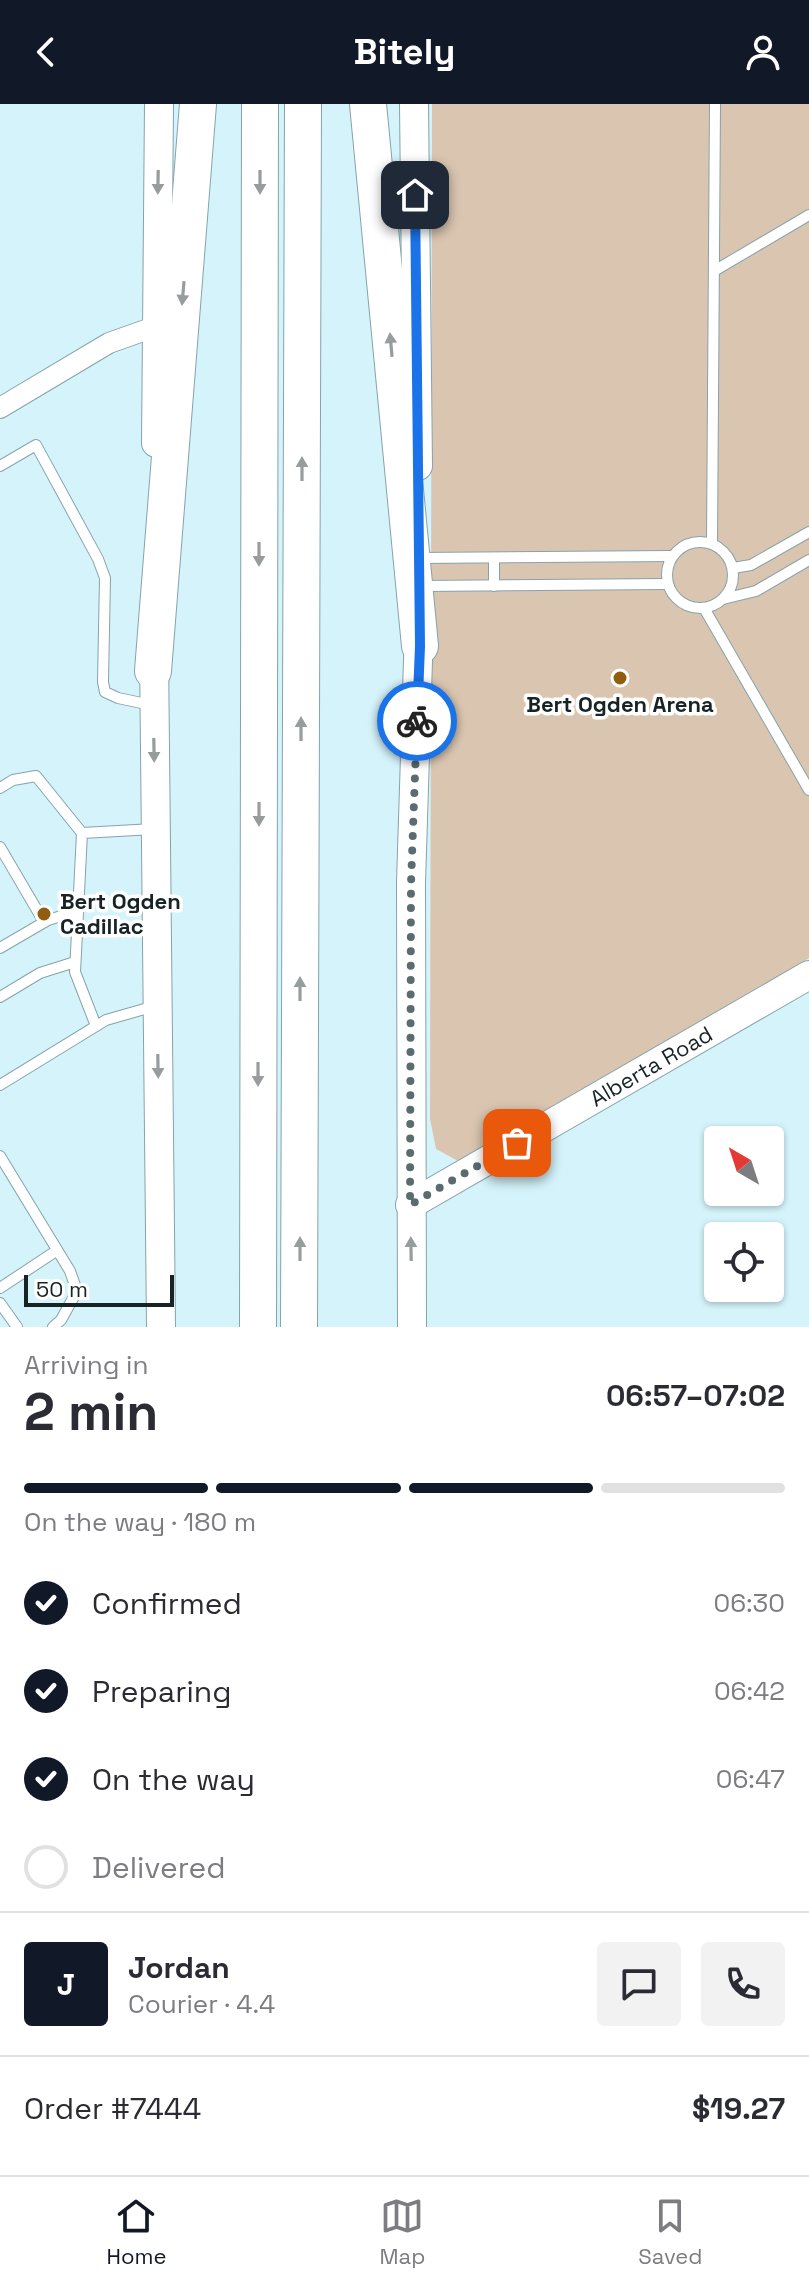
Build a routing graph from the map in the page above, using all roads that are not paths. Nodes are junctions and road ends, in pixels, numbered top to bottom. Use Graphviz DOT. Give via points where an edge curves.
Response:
graph roads {
  1 [pos="159,104"];
  2 [pos="198,104"];
  3 [pos="260,104"];
  4 [pos="303,104"];
  5 [pos="368,104"];
  6 [pos="414,104"];
  7 [pos="715,104"];
  8 [pos="809,215"];
  9 [pos="714,271"];
  10 [pos="157,326"];
  11 [pos="0,408"];
  12 [pos="0,466"];
  13 [pos="809,532"];
  14 [pos="712,543"];
  15 [pos="672,556"];
  16 [pos="494,558"];
  17 [pos="809,560"];
  18 [pos="733,568"];
  19 [pos="419,572"];
  20 [pos="668,584"];
  21 [pos="494,586"];
  22 [pos="723,599"];
  23 [pos="704,608"];
  24 [pos="420,646"];
  25 [pos="154,688"];
  26 [pos="0,788"];
  27 [pos="809,790"];
  28 [pos="155,829"];
  29 [pos="82,833"];
  30 [pos="0,847"];
  31 [pos="78,911"];
  32 [pos="44,922"];
  33 [pos="0,948"];
  34 [pos="75,962"];
  35 [pos="809,975"];
  36 [pos="0,997"];
  37 [pos="157,1006"];
  38 [pos="96,1026"];
  39 [pos="0,1085"];
  40 [pos="0,1156"];
  41 [pos="410,1205"];
  42 [pos="56,1251"];
  43 [pos="0,1288"];
  44 [pos="0,1303"];
  45 [pos="17,1327"];
  46 [pos="53,1327"];
  47 [pos="161,1327"];
  48 [pos="258,1327"];
  49 [pos="299,1327"];
  50 [pos="412,1327"];
  1 -- 10 [label="main road, one-way"];
  2 -- 25 [label="highway, one-way"];
  3 -- 48 [label="highway, one-way"];
  49 -- 4 [label="highway, one-way"];
  24 -- 5 [label="highway, one-way"];
  6 -- 19 [label="main road"];
  7 -- 9 [label="lane"];
  8 -- 9 [label="lane"];
  9 -- 14 [label="lane"];
  10 -- 11 [label="street" via="109,343"];
  10 -- 25 [label="main road"];
  12 -- 25 [label="lane" via="36,445 98,559 105,578 105,692 118,698"];
  13 -- 18 [label="lane" via="751,565"];
  14 -- 15 [label="lane" via="690,543"];
  14 -- 18 [label="lane"];
  15 -- 16 [label="lane"];
  15 -- 20 [label="lane"];
  16 -- 19 [label="lane"];
  16 -- 21 [label="lane"];
  17 -- 22 [label="lane" via="756,591"];
  18 -- 22 [label="lane"];
  19 -- 21 [label="lane"];
  19 -- 24 [label="main road"];
  20 -- 21 [label="lane"];
  20 -- 23 [label="lane" via="682,603"];
  22 -- 23 [label="lane"];
  23 -- 27 [label="lane"];
  24 -- 41 [label="main road" via="411,883"];
  25 -- 28 [label="main road, one-way"];
  26 -- 29 [label="lane" via="36,776"];
  28 -- 29 [label="lane"];
  28 -- 37 [label="main road"];
  29 -- 31 [label="lane"];
  30 -- 32 [label="lane"];
  31 -- 32 [label="lane"];
  31 -- 34 [label="lane"];
  32 -- 33 [label="lane"];
  34 -- 36 [label="lane" via="40,973"];
  34 -- 38 [label="lane"];
  35 -- 41 [label="main road, Alberta Road"];
  37 -- 38 [label="lane"];
  37 -- 47 [label="main road, one-way"];
  38 -- 39 [label="lane"];
  40 -- 42 [label="lane"];
  50 -- 41 [label="main road, one-way"];
  42 -- 43 [label="lane"];
  42 -- 46 [label="lane" via="77,1291"];
  44 -- 45 [label="lane"];
}
